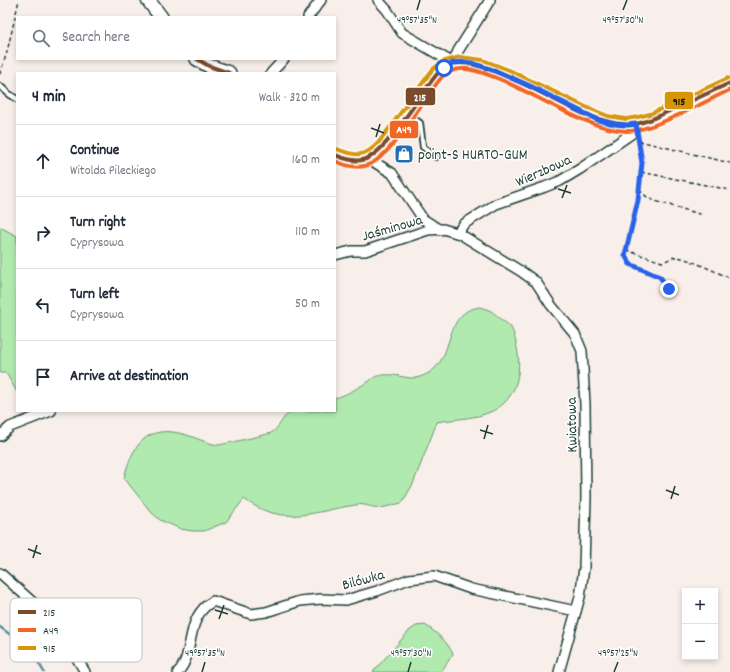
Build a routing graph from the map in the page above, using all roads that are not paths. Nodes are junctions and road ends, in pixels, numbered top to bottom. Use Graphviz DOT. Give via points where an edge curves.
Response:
graph roads {
  1 [pos="148,0"];
  2 [pos="321,0"];
  3 [pos="378,0"];
  4 [pos="490,0"];
  5 [pos="160,16"];
  6 [pos="309,16"];
  7 [pos="199,60"];
  8 [pos="283,60"];
  9 [pos="453,63"];
  10 [pos="226,72"];
  11 [pos="272,72"];
  12 [pos="730,83"];
  13 [pos="0,86"];
  14 [pos="16,98"];
  15 [pos="407,114"];
  16 [pos="636,124"];
  17 [pos="336,155"];
  18 [pos="436,157"];
  19 [pos="369,159"];
  20 [pos="440,230"];
  21 [pos="457,233"];
  22 [pos="336,255"];
  23 [pos="48,412"];
  24 [pos="0,436"];
  25 [pos="0,574"];
  26 [pos="27,598"];
  27 [pos="576,611"];
  28 [pos="79,662"];
  29 [pos="85,672"];
  30 [pos="178,672"];
  31 [pos="559,672"];
  1 -- 5 [label="street"];
  2 -- 6 [label="street"];
  3 -- 9 [label="street" via="402,33"];
  4 -- 9 [label="street"];
  7 -- 10 [label="street"];
  8 -- 11 [label="street"];
  9 -- 15 [label="street" via="438,73"];
  9 -- 16 [label="street" via="472,63 490,69 598,120 615,124"];
  12 -- 16 [label="street" via="655,118"];
  13 -- 14 [label="lane"];
  15 -- 18 [label="lane" via="420,123 423,147"];
  15 -- 19 [label="street" via="379,152"];
  16 -- 21 [label="street, Wierzbowa" via="630,134 580,169 560,181 496,204 464,224"];
  17 -- 19 [label="street" via="355,161"];
  19 -- 20 [label="street" via="392,174 423,219"];
  20 -- 21 [label="street, Jaśminowa"];
  20 -- 22 [label="street, Jaśminowa" via="410,235 365,252 351,251"];
  21 -- 27 [label="street, Kwiatowa" via="536,282 575,334 582,351 586,497 584,568"];
  23 -- 24 [label="street" via="10,427"];
  25 -- 26 [label="street"];
  27 -- 30 [label="street, Bilówka" via="471,589 434,576 409,579 346,600 300,601 251,614 213,601 203,609 196,620 182,668"];
  27 -- 31 [label="street, Kwiatowa"];
  28 -- 29 [label="street"];
}
